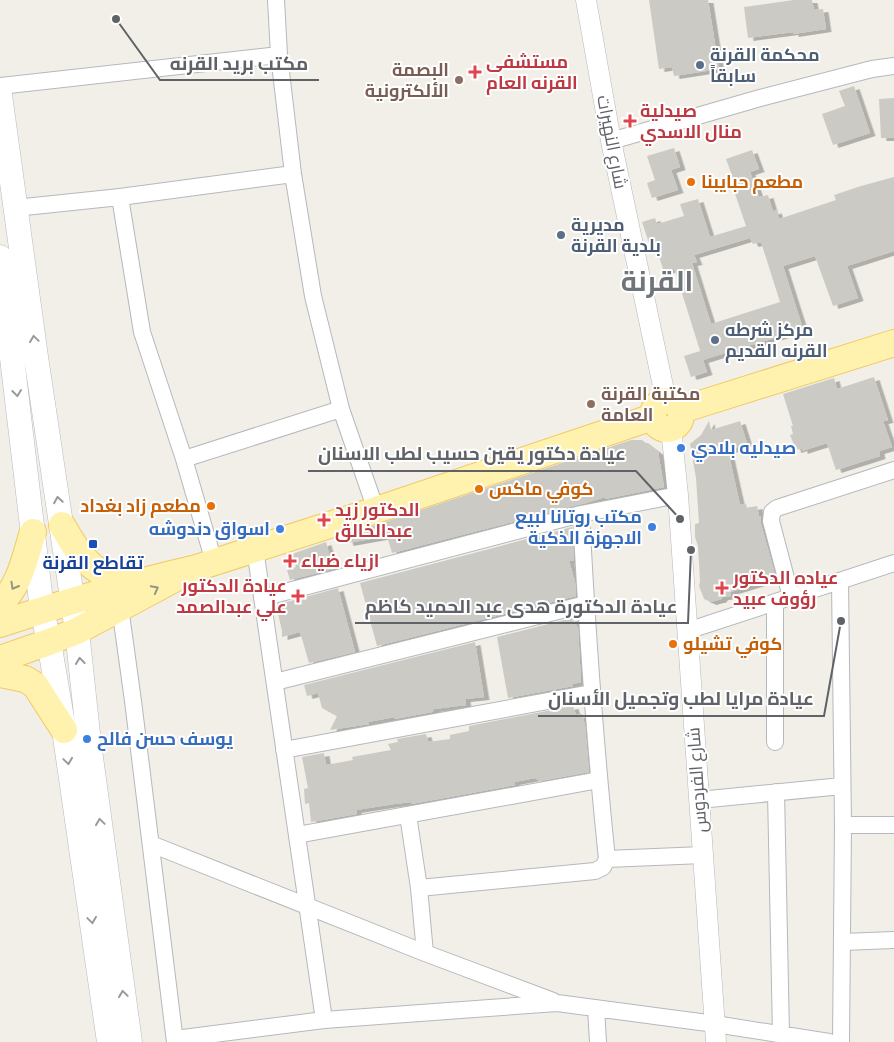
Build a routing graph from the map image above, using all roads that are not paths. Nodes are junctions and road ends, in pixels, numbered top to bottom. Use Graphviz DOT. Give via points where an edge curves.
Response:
graph roads {
  1 [pos="276,0"];
  2 [pos="586,0"];
  3 [pos="279,56"];
  4 [pos="894,66"];
  5 [pos="0,86"];
  6 [pos="0,95"];
  7 [pos="611,141"];
  8 [pos="293,174"];
  9 [pos="120,197"];
  10 [pos="15,208"];
  11 [pos="0,257"];
  12 [pos="2,288"];
  13 [pos="894,343"];
  14 [pos="341,409"];
  15 [pos="668,414"];
  16 [pos="184,459"];
  17 [pos="894,470"];
  18 [pos="678,494"];
  19 [pos="376,510"];
  20 [pos="581,514"];
  21 [pos="62,525"];
  22 [pos="33,532"];
  23 [pos="255,549"];
  24 [pos="894,564"];
  25 [pos="204,565"];
  26 [pos="840,581"];
  27 [pos="133,583"];
  28 [pos="791,597"];
  29 [pos="262,598"];
  30 [pos="72,602"];
  31 [pos="775,602"];
  32 [pos="0,604"];
  33 [pos="586,604"];
  34 [pos="120,607"];
  35 [pos="42,610"];
  36 [pos="0,624"];
  37 [pos="77,630"];
  38 [pos="687,631"];
  39 [pos="49,642"];
  40 [pos="0,659"];
  41 [pos="0,674"];
  42 [pos="275,682"];
  43 [pos="592,693"];
  44 [pos="64,730"];
  45 [pos="775,742"];
  46 [pos="284,750"];
  47 [pos="599,780"];
  48 [pos="842,786"];
  49 [pos="776,792"];
  50 [pos="699,800"];
  51 [pos="408,815"];
  52 [pos="843,825"];
  53 [pos="894,825"];
  54 [pos="297,835"];
  55 [pos="151,844"];
  56 [pos="703,855"];
  57 [pos="607,859"];
  58 [pos="419,888"];
  59 [pos="307,907"];
  60 [pos="894,940"];
  61 [pos="842,942"];
  62 [pos="424,953"];
  63 [pos="557,1003"];
  64 [pos="596,1008"];
  65 [pos="324,1020"];
  66 [pos="716,1033"];
  67 [pos="781,1034"];
  68 [pos="175,1041"];
  69 [pos="109,1042"];
  70 [pos="130,1042"];
  71 [pos="598,1042"];
  72 [pos="829,1042"];
  73 [pos="841,1042"];
  1 -- 3 [label="street"];
  2 -- 7 [label="street, شارع النهيرات"];
  3 -- 5 [label="street"];
  3 -- 8 [label="street"];
  4 -- 7 [label="street" via="754,100"];
  6 -- 10 [label="main road"];
  7 -- 15 [label="street, شارع النهيرات"];
  8 -- 9 [label="street"];
  8 -- 14 [label="street" via="312,296"];
  9 -- 10 [label="street"];
  9 -- 16 [label="street" via="142,332"];
  21 -- 10 [label="main road, one-way"];
  11 -- 12 [label="main road"];
  12 -- 22 [label="main road, one-way"];
  13 -- 15 [label="main road"];
  14 -- 16 [label="street"];
  14 -- 19 [label="street"];
  15 -- 18 [label="street, شارع الفردوس"];
  15 -- 19 [label="main road"];
  16 -- 25 [label="street"];
  17 -- 28 [label="street" via="772,512 771,521"];
  18 -- 20 [label="street"];
  18 -- 38 [label="street, شارع الفردوس"];
  19 -- 23 [label="main road"];
  20 -- 29 [label="street"];
  20 -- 33 [label="street"];
  21 -- 27 [label="main road" via="74,547 98,570"];
  21 -- 30 [label="main road"];
  22 -- 32 [label="main road, one-way" via="20,575"];
  22 -- 35 [label="main road"];
  23 -- 25 [label="main road"];
  23 -- 29 [label="street"];
  24 -- 26 [label="street"];
  25 -- 27 [label="main road"];
  34 -- 25 [label="main road, one-way"];
  26 -- 28 [label="street"];
  26 -- 48 [label="street"];
  27 -- 30 [label="main road"];
  28 -- 31 [label="street"];
  29 -- 42 [label="street"];
  30 -- 35 [label="main road"];
  30 -- 37 [label="main road"];
  31 -- 38 [label="street"];
  31 -- 45 [label="street"];
  33 -- 42 [label="street"];
  33 -- 43 [label="street"];
  34 -- 37 [label="main road"];
  34 -- 55 [label="street"];
  35 -- 36 [label="main road"];
  35 -- 39 [label="main road"];
  37 -- 39 [label="main road"];
  70 -- 37 [label="main road, one-way" via="89,743"];
  38 -- 50 [label="street, شارع الفردوس"];
  39 -- 40 [label="main road"];
  39 -- 44 [label="main road"];
  41 -- 44 [label="main road" via="25,679 35,685"];
  42 -- 46 [label="street"];
  43 -- 46 [label="street"];
  43 -- 47 [label="street"];
  44 -- 69 [label="main road, one-way"];
  46 -- 54 [label="street"];
  47 -- 51 [label="street"];
  47 -- 57 [label="street"];
  48 -- 49 [label="street"];
  48 -- 52 [label="street"];
  49 -- 50 [label="street"];
  49 -- 67 [label="street"];
  50 -- 56 [label="street, شارع الفردوس"];
  51 -- 54 [label="street"];
  51 -- 58 [label="street"];
  52 -- 53 [label="street"];
  52 -- 61 [label="street"];
  54 -- 59 [label="street"];
  55 -- 59 [label="street"];
  55 -- 68 [label="street"];
  56 -- 57 [label="street"];
  56 -- 66 [label="street, شارع الفردوس"];
  57 -- 58 [label="street" via="603,867 595,871"];
  58 -- 62 [label="street"];
  59 -- 62 [label="street"];
  59 -- 65 [label="street"];
  60 -- 61 [label="street"];
  61 -- 73 [label="street"];
  62 -- 63 [label="street"];
  63 -- 64 [label="street"];
  63 -- 65 [label="street"];
  64 -- 66 [label="street"];
  64 -- 71 [label="street"];
  65 -- 68 [label="street"];
  66 -- 67 [label="street"];
  67 -- 72 [label="street"];
}
